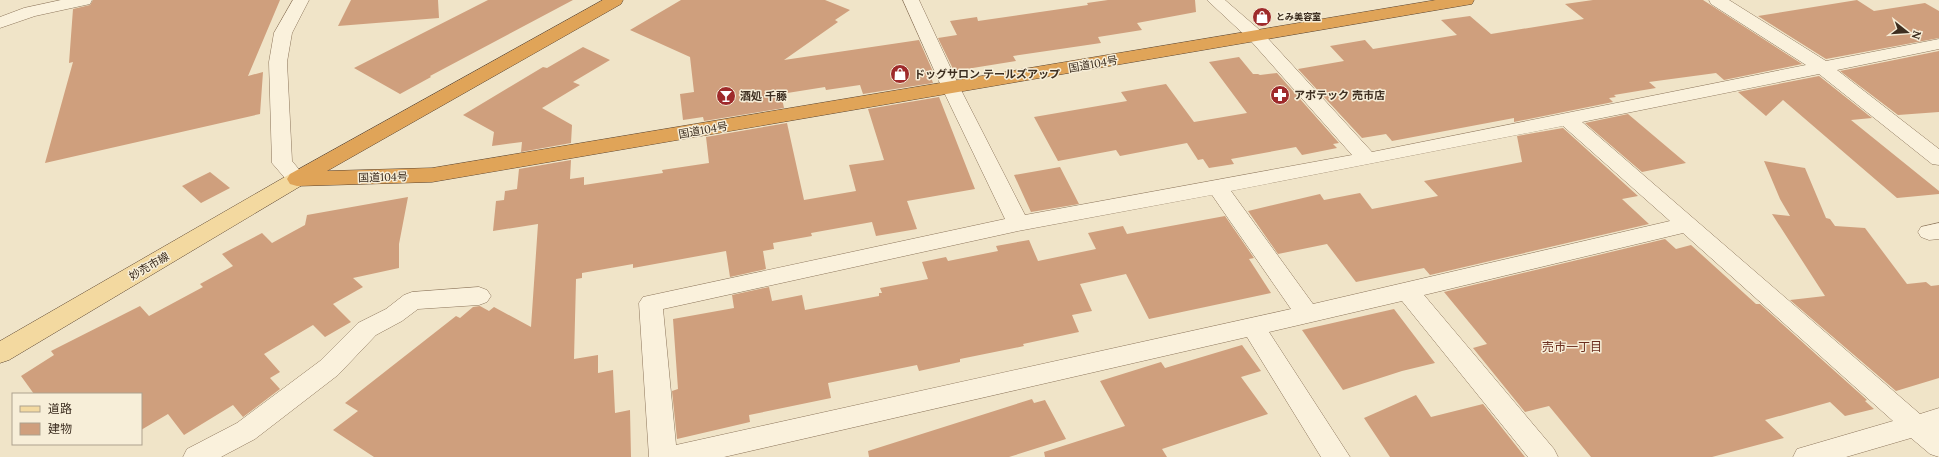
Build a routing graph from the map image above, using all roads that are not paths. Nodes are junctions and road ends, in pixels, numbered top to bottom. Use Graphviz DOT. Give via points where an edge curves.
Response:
graph roads {
  1 [pos="17,0"];
  2 [pos="84,0"];
  3 [pos="301,0"];
  4 [pos="615,0"];
  5 [pos="911,0"];
  6 [pos="1215,0"];
  7 [pos="1466,0"];
  8 [pos="1717,0"];
  9 [pos="30,12"];
  10 [pos="0,23"];
  11 [pos="1256,36"];
  12 [pos="1939,44"];
  13 [pos="1822,67"];
  14 [pos="951,88"];
  15 [pos="1566,118"];
  16 [pos="1367,159"];
  17 [pos="1939,159"];
  18 [pos="298,179"];
  19 [pos="1217,187"];
  20 [pos="1018,224"];
  21 [pos="1687,225"];
  22 [pos="1407,291"];
  23 [pos="479,296"];
  24 [pos="1307,314"];
  25 [pos="1253,327"];
  26 [pos="0,353"];
  27 [pos="1927,422"];
  28 [pos="1939,446"];
  29 [pos="197,457"];
  30 [pos="663,457"];
  31 [pos="674,457"];
  32 [pos="1336,457"];
  33 [pos="1544,457"];
  34 [pos="1807,457"];
  1 -- 9 [label="street"];
  2 -- 9 [label="street"];
  3 -- 18 [label="street" via="283,33 278,62 282,163"];
  4 -- 18 [label="highway"];
  5 -- 14 [label="street"];
  6 -- 11 [label="street"];
  7 -- 11 [label="highway, 国道104号"];
  8 -- 13 [label="street"];
  9 -- 10 [label="street"];
  11 -- 14 [label="highway, 国道104号"];
  11 -- 16 [label="street"];
  12 -- 13 [label="street"];
  13 -- 15 [label="street"];
  13 -- 17 [label="street"];
  14 -- 18 [label="highway, 国道104号" via="432,175"];
  14 -- 20 [label="street"];
  15 -- 16 [label="street"];
  15 -- 21 [label="street"];
  16 -- 19 [label="street"];
  18 -- 26 [label="main road, 妙売市線"];
  19 -- 20 [label="street"];
  19 -- 24 [label="street"];
  20 -- 30 [label="street" via="651,303"];
  21 -- 22 [label="street"];
  21 -- 27 [label="street"];
  22 -- 24 [label="street"];
  22 -- 33 [label="street"];
  23 -- 29 [label="street" via="412,301 394,315 367,329 329,368 246,432"];
  24 -- 25 [label="street"];
  25 -- 31 [label="street"];
  25 -- 32 [label="street"];
  27 -- 28 [label="street"];
  27 -- 34 [label="street"];
}
